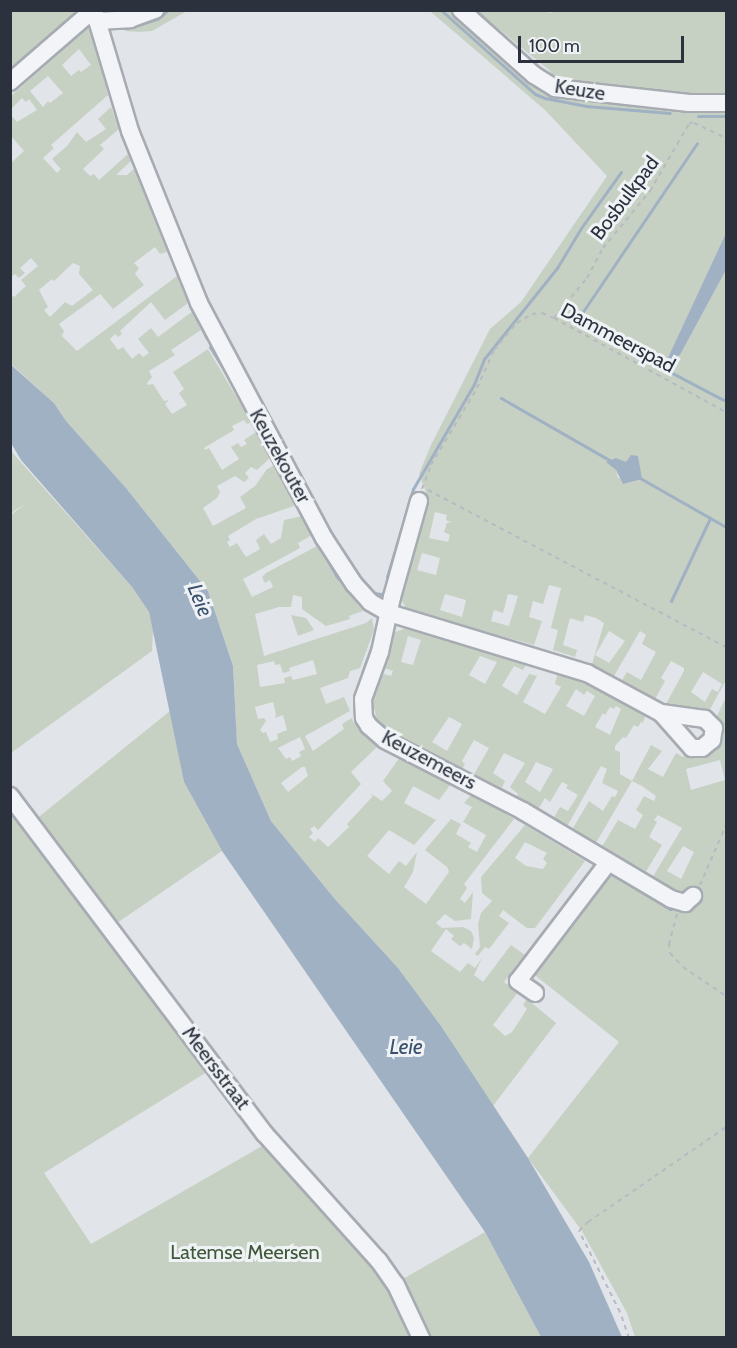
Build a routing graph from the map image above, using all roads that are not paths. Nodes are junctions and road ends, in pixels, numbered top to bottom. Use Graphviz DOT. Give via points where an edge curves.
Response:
graph roads {
  1 [pos="155,10"];
  2 [pos="461,10"];
  3 [pos="95,14"];
  4 [pos="10,82"];
  5 [pos="726,103"];
  6 [pos="421,494"];
  7 [pos="389,612"];
  8 [pos="661,713"];
  9 [pos="10,796"];
  10 [pos="608,863"];
  11 [pos="686,900"];
  12 [pos="535,993"];
  13 [pos="421,1338"];
  1 -- 3 [label="street" via="130,19"];
  2 -- 5 [label="street, Keuze" via="534,75 555,88 689,103"];
  3 -- 4 [label="street"];
  3 -- 7 [label="street, Keuzekouter" via="130,131 217,341 341,567 370,602"];
  6 -- 7 [label="street, Keuzemeers"];
  7 -- 8 [label="street, Keuzekouter" via="569,666"];
  7 -- 10 [label="street, Keuzemeers" via="363,699 364,718 371,729 385,740 523,811"];
  9 -- 13 [label="street, Meersstraat" via="264,1133 389,1275"];
  10 -- 11 [label="street, Keuzemeers"];
  10 -- 12 [label="street" via="518,981"];
}
